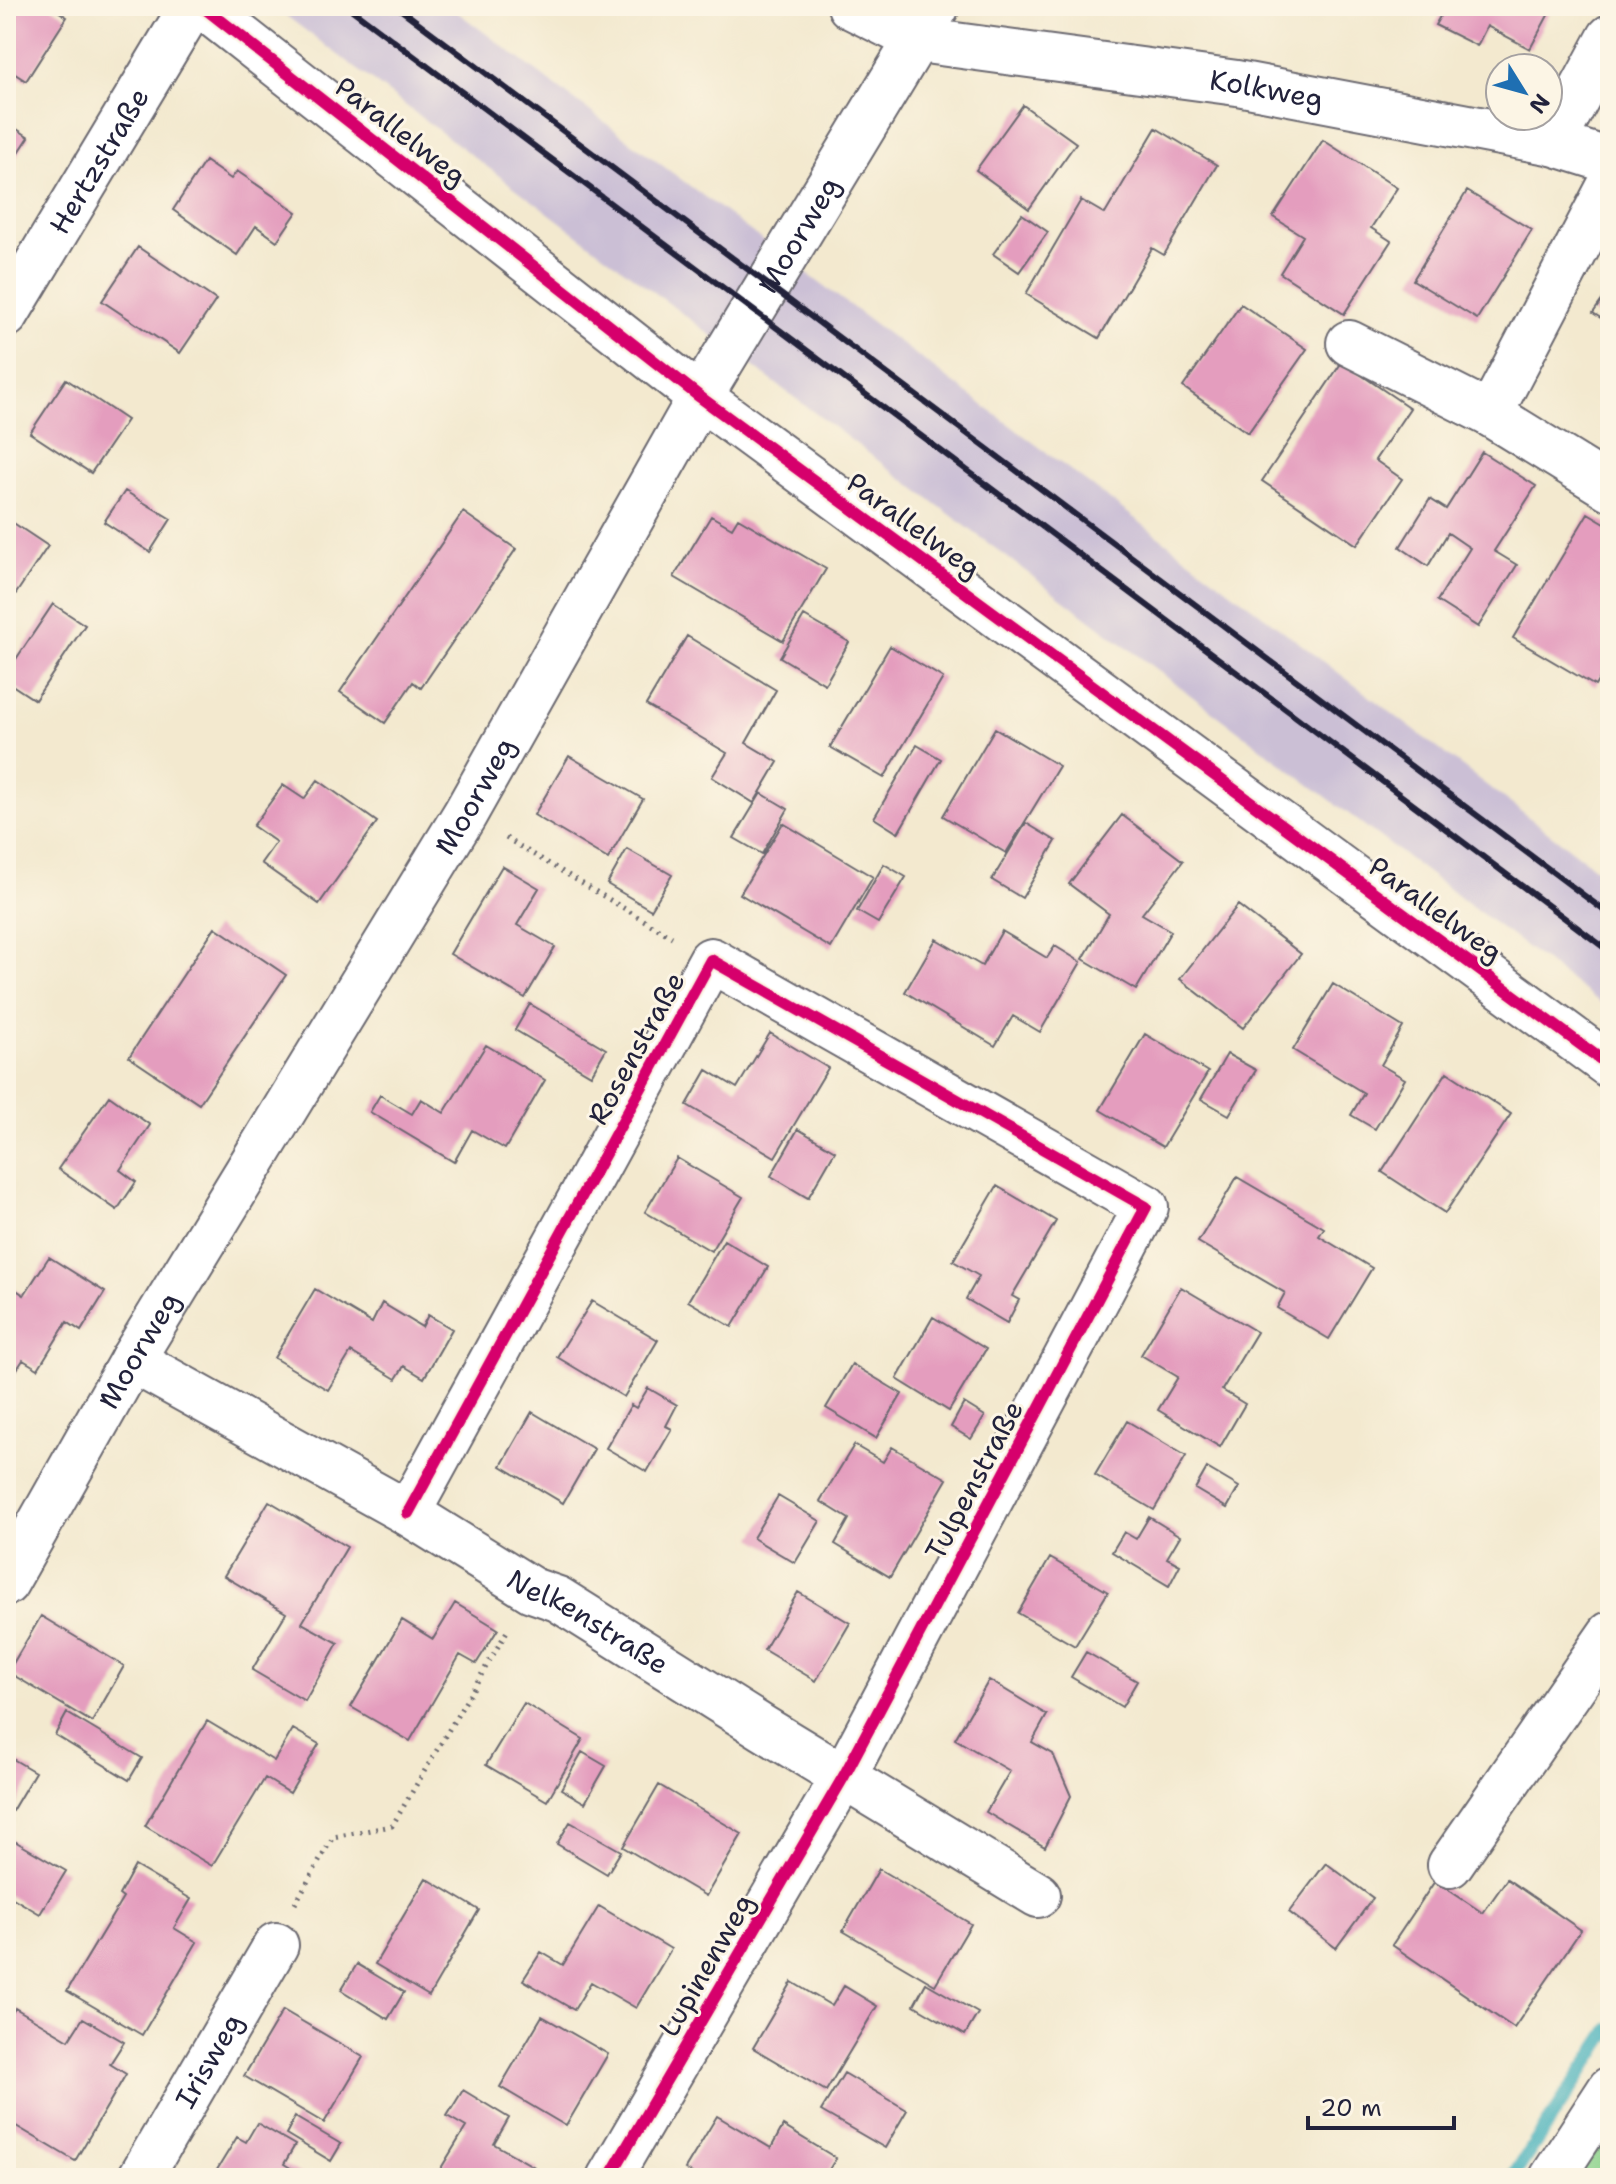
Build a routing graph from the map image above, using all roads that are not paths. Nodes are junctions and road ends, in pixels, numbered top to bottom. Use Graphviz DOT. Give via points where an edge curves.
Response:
graph roads {
  1 [pos="192,6"];
  2 [pos="202,6"];
  3 [pos="850,6"];
  4 [pos="928,23"];
  5 [pos="1610,37"];
  6 [pos="1553,143"];
  7 [pos="1610,161"];
  8 [pos="1610,185"];
  9 [pos="6,315"];
  10 [pos="1349,343"];
  11 [pos="700,397"];
  12 [pos="1490,414"];
  13 [pos="1610,488"];
  14 [pos="1610,1066"];
  15 [pos="1146,1207"];
  16 [pos="132,1360"];
  17 [pos="408,1513"];
  18 [pos="10,1566"];
  19 [pos="1610,1634"];
  20 [pos="844,1776"];
  21 [pos="1450,1865"];
  22 [pos="1038,1895"];
  23 [pos="276,1945"];
  24 [pos="1610,2089"];
  25 [pos="140,2178"];
  26 [pos="609,2178"];
  27 [pos="1552,2178"];
  1 -- 9 [label="street, Hertzstraße"];
  2 -- 11 [label="street, Parallelweg"];
  3 -- 4 [label="street, Kolkweg"];
  4 -- 6 [label="street, Kolkweg"];
  4 -- 11 [label="street, Moorweg"];
  5 -- 6 [label="street"];
  6 -- 7 [label="street, Kolkweg"];
  8 -- 12 [label="street"];
  10 -- 12 [label="street"];
  11 -- 14 [label="street, Parallelweg"];
  11 -- 16 [label="street, Moorweg" via="465,814"];
  12 -- 13 [label="street"];
  15 -- 17 [label="street, Rosenstraße" via="711,960"];
  15 -- 20 [label="street, Tulpenstraße"];
  16 -- 17 [label="street, Nelkenstraße"];
  16 -- 18 [label="street, Moorweg"];
  17 -- 20 [label="street, Nelkenstraße"];
  19 -- 21 [label="street"];
  20 -- 22 [label="street, Nelkenstraße"];
  20 -- 26 [label="street, Lupinenweg"];
  23 -- 25 [label="street, Irisweg"];
  24 -- 27 [label="street"];
}
